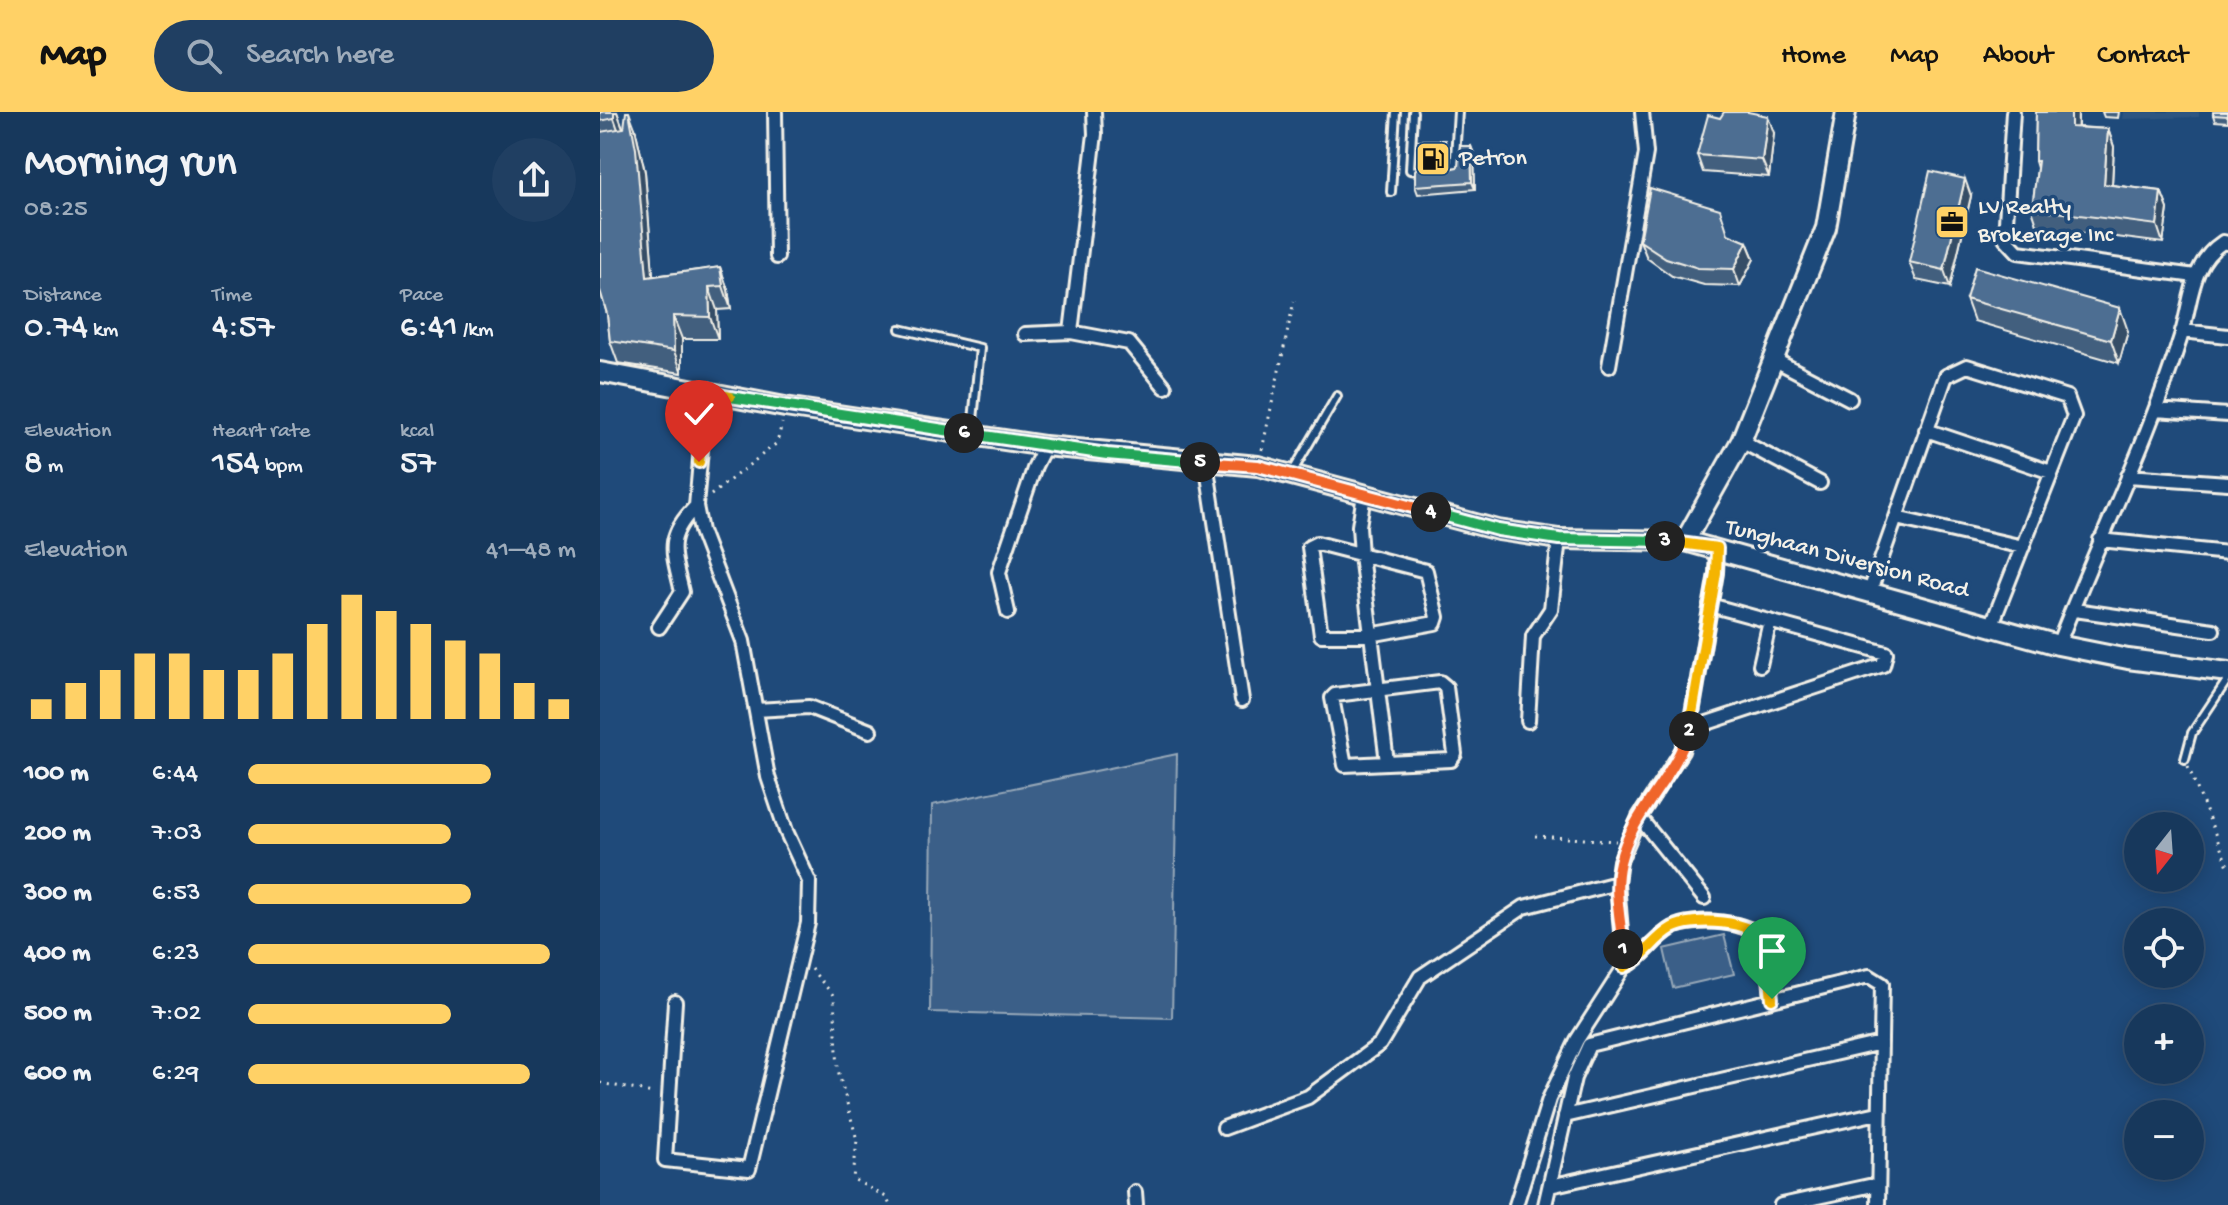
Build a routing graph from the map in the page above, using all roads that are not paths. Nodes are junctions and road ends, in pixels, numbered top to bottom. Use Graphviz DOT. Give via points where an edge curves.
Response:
graph roads {
  1 [pos="775,112"];
  2 [pos="1094,112"];
  3 [pos="1396,112"];
  4 [pos="1413,112"];
  5 [pos="1458,112"];
  6 [pos="1642,112"];
  7 [pos="1846,112"];
  8 [pos="2013,112"];
  9 [pos="1418,171"];
  10 [pos="1447,171"];
  11 [pos="1391,192"];
  12 [pos="2228,243"];
  13 [pos="777,257"];
  14 [pos="2195,276"];
  15 [pos="900,329"];
  16 [pos="2182,331"];
  17 [pos="1071,332"];
  18 [pos="1025,334"];
  19 [pos="2228,336"];
  20 [pos="1775,360"];
  21 [pos="1609,366"];
  22 [pos="600,372"];
  23 [pos="1165,387"];
  24 [pos="706,392"];
  25 [pos="1337,396"];
  26 [pos="1850,399"];
  27 [pos="2155,410"];
  28 [pos="2228,415"];
  29 [pos="1926,430"];
  30 [pos="972,434"];
  31 [pos="1741,441"];
  32 [pos="1045,446"];
  33 [pos="1206,462"];
  34 [pos="2051,472"];
  35 [pos="1292,474"];
  36 [pos="2128,476"];
  37 [pos="1820,483"];
  38 [pos="2228,483"];
  39 [pos="1364,495"];
  40 [pos="696,506"];
  41 [pos="1896,518"];
  42 [pos="1559,539"];
  43 [pos="2100,540"];
  44 [pos="1685,541"];
  45 [pos="2023,547"];
  46 [pos="1717,548"];
  47 [pos="2228,553"];
  48 [pos="1361,555"];
  49 [pos="1869,594"];
  50 [pos="1710,605"];
  51 [pos="2075,610"];
  52 [pos="1008,612"];
  53 [pos="1770,621"];
  54 [pos="1992,624"];
  55 [pos="659,627"];
  56 [pos="2213,630"];
  57 [pos="1370,635"];
  58 [pos="2058,645"];
  59 [pos="1760,665"];
  60 [pos="2228,672"];
  61 [pos="2228,679"];
  62 [pos="1379,687"];
  63 [pos="1242,700"];
  64 [pos="756,710"];
  65 [pos="1528,721"];
  66 [pos="1690,725"];
  67 [pos="870,731"];
  68 [pos="2185,759"];
  69 [pos="1387,762"];
  70 [pos="1639,817"];
  71 [pos="1617,883"];
  72 [pos="1704,898"];
  73 [pos="1624,967"];
  74 [pos="1772,999"];
  75 [pos="675,1002"];
  76 [pos="1881,1043"];
  77 [pos="1878,1113"];
  78 [pos="1565,1116"];
  79 [pos="1224,1128"];
  80 [pos="1878,1184"];
  81 [pos="1550,1186"];
  82 [pos="1516,1205"];
  83 [pos="1545,1205"];
  84 [pos="1781,1205"];
  85 [pos="1878,1205"];
  1 -- 13 [label="street"];
  2 -- 17 [label="street"];
  3 -- 11 [label="lane"];
  4 -- 9 [label="lane" via="1410,170"];
  5 -- 10 [label="lane" via="1456,171"];
  6 -- 21 [label="street" via="1646,153"];
  7 -- 20 [label="street" via="1826,228"];
  8 -- 14 [label="street" via="2005,238 2010,247"];
  12 -- 14 [label="street" via="2208,252"];
  14 -- 16 [label="street"];
  15 -- 30 [label="lane" via="980,348"];
  16 -- 19 [label="street"];
  16 -- 27 [label="street"];
  17 -- 18 [label="street"];
  17 -- 23 [label="street" via="1133,345"];
  20 -- 26 [label="street"];
  20 -- 31 [label="street"];
  22 -- 24 [label="street, Tunghaan Diversion Road"];
  24 -- 30 [label="street, Tunghaan Diversion Road"];
  24 -- 40 [label="street"];
  25 -- 35 [label="lane"];
  27 -- 28 [label="street"];
  27 -- 36 [label="street"];
  29 -- 34 [label="street"];
  29 -- 34 [label="street" via="1946,376 1967,366 2067,397 2074,416"];
  29 -- 41 [label="street"];
  30 -- 32 [label="street, Tunghaan Diversion Road"];
  31 -- 37 [label="street"];
  31 -- 44 [label="street"];
  32 -- 33 [label="street, Tunghaan Diversion Road"];
  32 -- 52 [label="street" via="999,572"];
  33 -- 35 [label="street, Tunghaan Diversion Road"];
  33 -- 63 [label="street"];
  34 -- 45 [label="street"];
  35 -- 39 [label="street, Tunghaan Diversion Road"];
  36 -- 38 [label="street"];
  36 -- 43 [label="street"];
  39 -- 42 [label="street, Tunghaan Diversion Road" via="1498,530"];
  39 -- 48 [label="street"];
  40 -- 55 [label="street" via="673,535 682,592"];
  40 -- 64 [label="street" via="743,641"];
  41 -- 45 [label="street"];
  41 -- 49 [label="street"];
  42 -- 44 [label="street, Tunghaan Diversion Road"];
  42 -- 65 [label="street" via="1551,609 1533,636"];
  43 -- 47 [label="street"];
  43 -- 51 [label="street"];
  44 -- 46 [label="street, Tunghaan Diversion Road"];
  45 -- 54 [label="street"];
  46 -- 49 [label="street, Tunghaan Diversion Road"];
  46 -- 50 [label="street"];
  48 -- 57 [label="street"];
  48 -- 57 [label="street" via="1426,571 1437,617 1432,625"];
  48 -- 57 [label="street" via="1317,543 1309,547 1321,635"];
  49 -- 54 [label="street, Tunghaan Diversion Road"];
  50 -- 53 [label="street"];
  50 -- 66 [label="street"];
  51 -- 56 [label="street"];
  51 -- 58 [label="street"];
  53 -- 59 [label="street"];
  53 -- 66 [label="street" via="1886,653 1883,665"];
  54 -- 58 [label="street, Tunghaan Diversion Road"];
  57 -- 62 [label="street"];
  58 -- 60 [label="street, Tunghaan Diversion Road"];
  61 -- 68 [label="lane" via="2192,733"];
  62 -- 69 [label="street"];
  62 -- 69 [label="street" via="1332,698 1345,765"];
  62 -- 69 [label="street" via="1445,685 1455,754 1451,760"];
  64 -- 67 [label="street" via="809,707"];
  64 -- 75 [label="street" via="768,777 809,881 808,923 749,1169 665,1160"];
  66 -- 70 [label="street" via="1682,751"];
  70 -- 71 [label="street"];
  70 -- 72 [label="street"];
  71 -- 73 [label="street"];
  71 -- 79 [label="street" via="1524,907 1420,977 1380,1044 1308,1097"];
  73 -- 74 [label="street" via="1672,928 1700,919 1752,929 1763,941"];
  73 -- 82 [label="street" via="1577,1040 1549,1099"];
  74 -- 76 [label="street" via="1869,976 1882,984"];
  74 -- 78 [label="street" via="1589,1045"];
  76 -- 77 [label="street"];
  76 -- 78 [label="street"];
  77 -- 80 [label="street"];
  77 -- 81 [label="street"];
  78 -- 81 [label="street"];
  80 -- 84 [label="street"];
  80 -- 85 [label="street"];
  81 -- 83 [label="street"];
}
